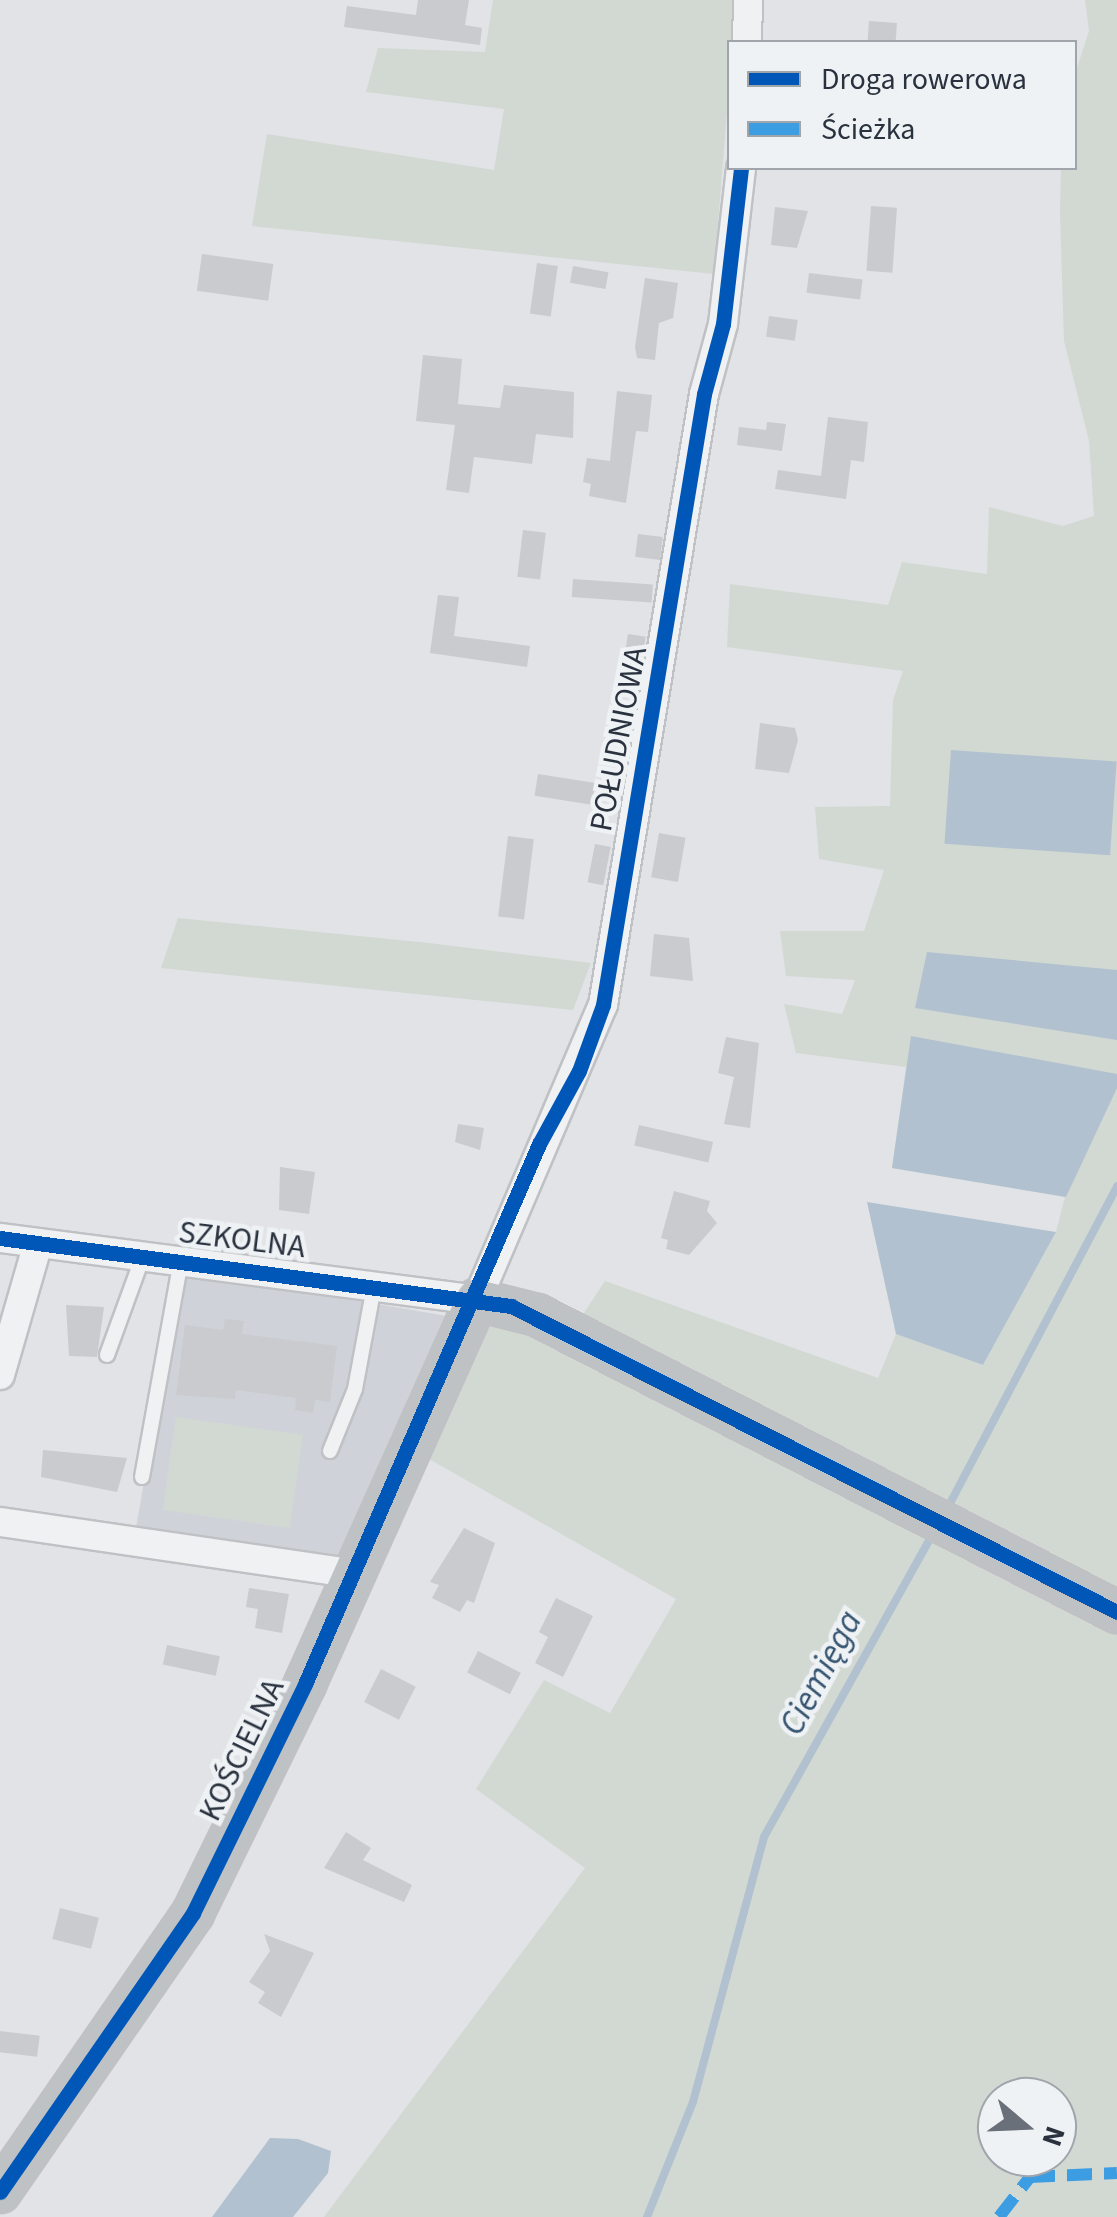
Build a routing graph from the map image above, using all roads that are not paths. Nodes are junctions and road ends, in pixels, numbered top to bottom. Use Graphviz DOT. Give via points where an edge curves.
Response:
graph roads {
  1 [pos="748,0"];
  2 [pos="747,40"];
  3 [pos="741,170"];
  4 [pos="0,1238"];
  5 [pos="38,1243"];
  6 [pos="144,1255"];
  7 [pos="181,1260"];
  8 [pos="374,1286"];
  9 [pos="476,1300"];
  10 [pos="108,1355"];
  11 [pos="0,1375"];
  12 [pos="330,1452"];
  13 [pos="142,1478"];
  14 [pos="0,1522"];
  15 [pos="355,1574"];
  16 [pos="1117,1612"];
  17 [pos="0,2192"];
  1 -- 2 [label="street"];
  3 -- 9 [label="street, POŁUDNIOWA" via="722,324 704,394 603,1005"];
  4 -- 5 [label="street, SZKOLNA"];
  5 -- 6 [label="street, SZKOLNA"];
  5 -- 11 [label="street"];
  6 -- 7 [label="street, SZKOLNA"];
  6 -- 10 [label="lane"];
  7 -- 8 [label="street, SZKOLNA"];
  7 -- 13 [label="lane"];
  8 -- 9 [label="street, SZKOLNA"];
  8 -- 12 [label="lane" via="355,1390"];
  9 -- 15 [label="street, KOŚCIELNA"];
  9 -- 16 [label="street" via="537,1315"];
  14 -- 15 [label="street"];
  15 -- 17 [label="street, KOŚCIELNA" via="193,1913"];
}
